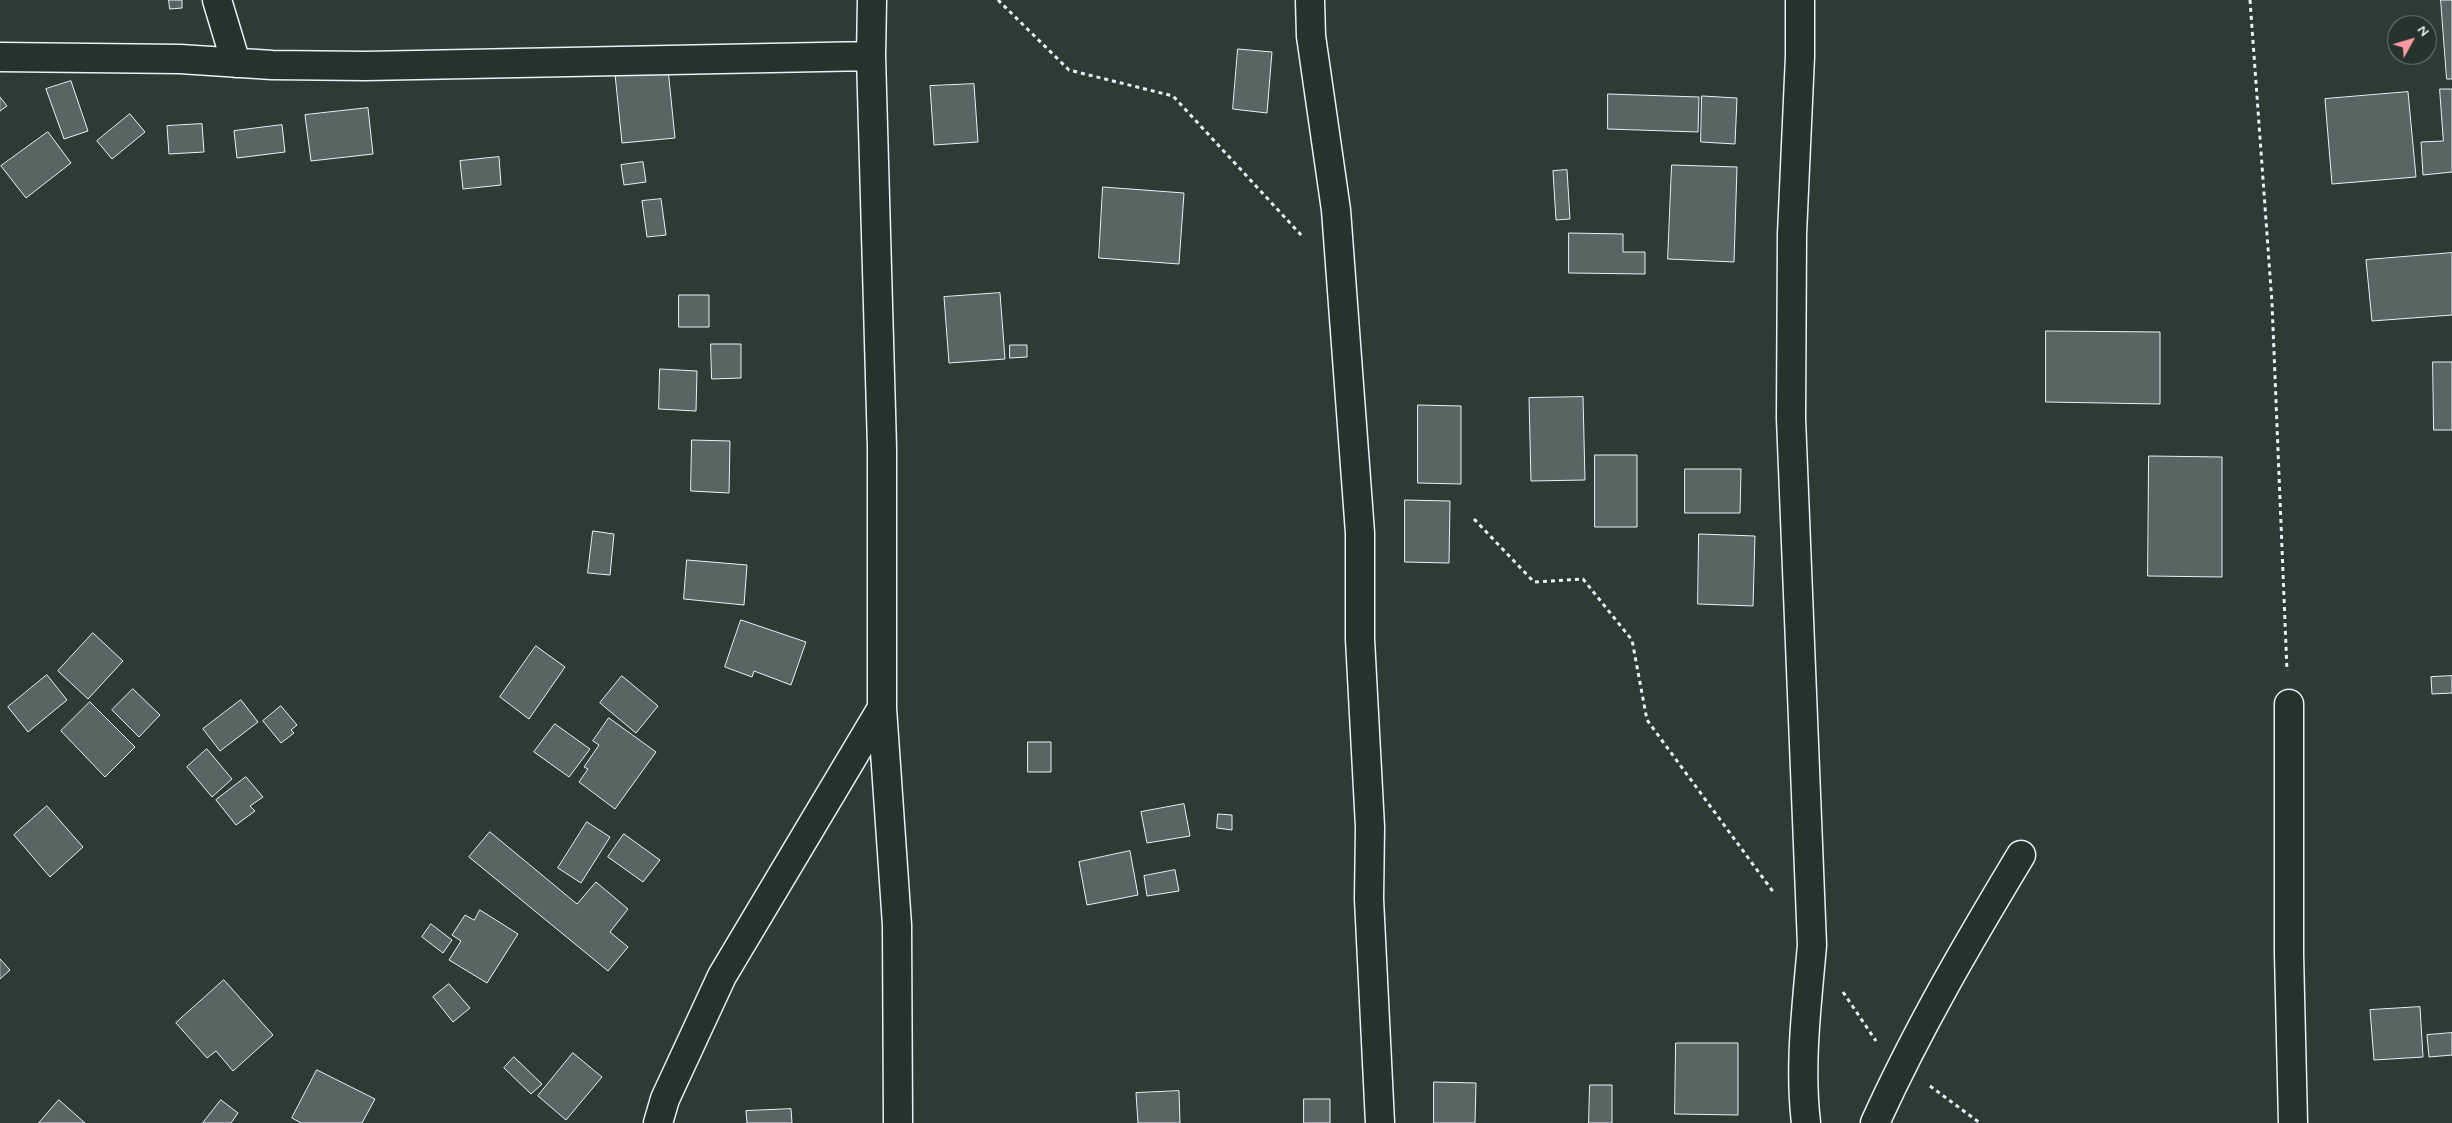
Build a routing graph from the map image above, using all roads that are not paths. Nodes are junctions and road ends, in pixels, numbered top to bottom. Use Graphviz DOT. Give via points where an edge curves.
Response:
graph roads {
  1 [pos="217,0"];
  2 [pos="872,0"];
  3 [pos="1310,0"];
  4 [pos="1800,0"];
  5 [pos="872,56"];
  6 [pos="0,57"];
  7 [pos="236,63"];
  8 [pos="2289,704"];
  9 [pos="882,708"];
  10 [pos="2021,855"];
  11 [pos="658,1123"];
  12 [pos="898,1123"];
  13 [pos="1380,1123"];
  14 [pos="1806,1123"];
  15 [pos="1875,1123"];
  16 [pos="2293,1123"];
  1 -- 7 [label="street"];
  2 -- 5 [label="street"];
  3 -- 13 [label="street" via="1311,36 1336,210 1360,533 1360,639"];
  4 -- 14 [label="street" via="1792,234 1791,418 1812,944 1805,1023"];
  5 -- 7 [label="street" via="366,66"];
  5 -- 9 [label="street" via="882,448"];
  6 -- 7 [label="street" via="180,59"];
  8 -- 16 [label="street"];
  9 -- 11 [label="street" via="722,976 665,1099"];
  9 -- 12 [label="street" via="897,925"];
  10 -- 15 [label="street" via="1948,976"];
}
